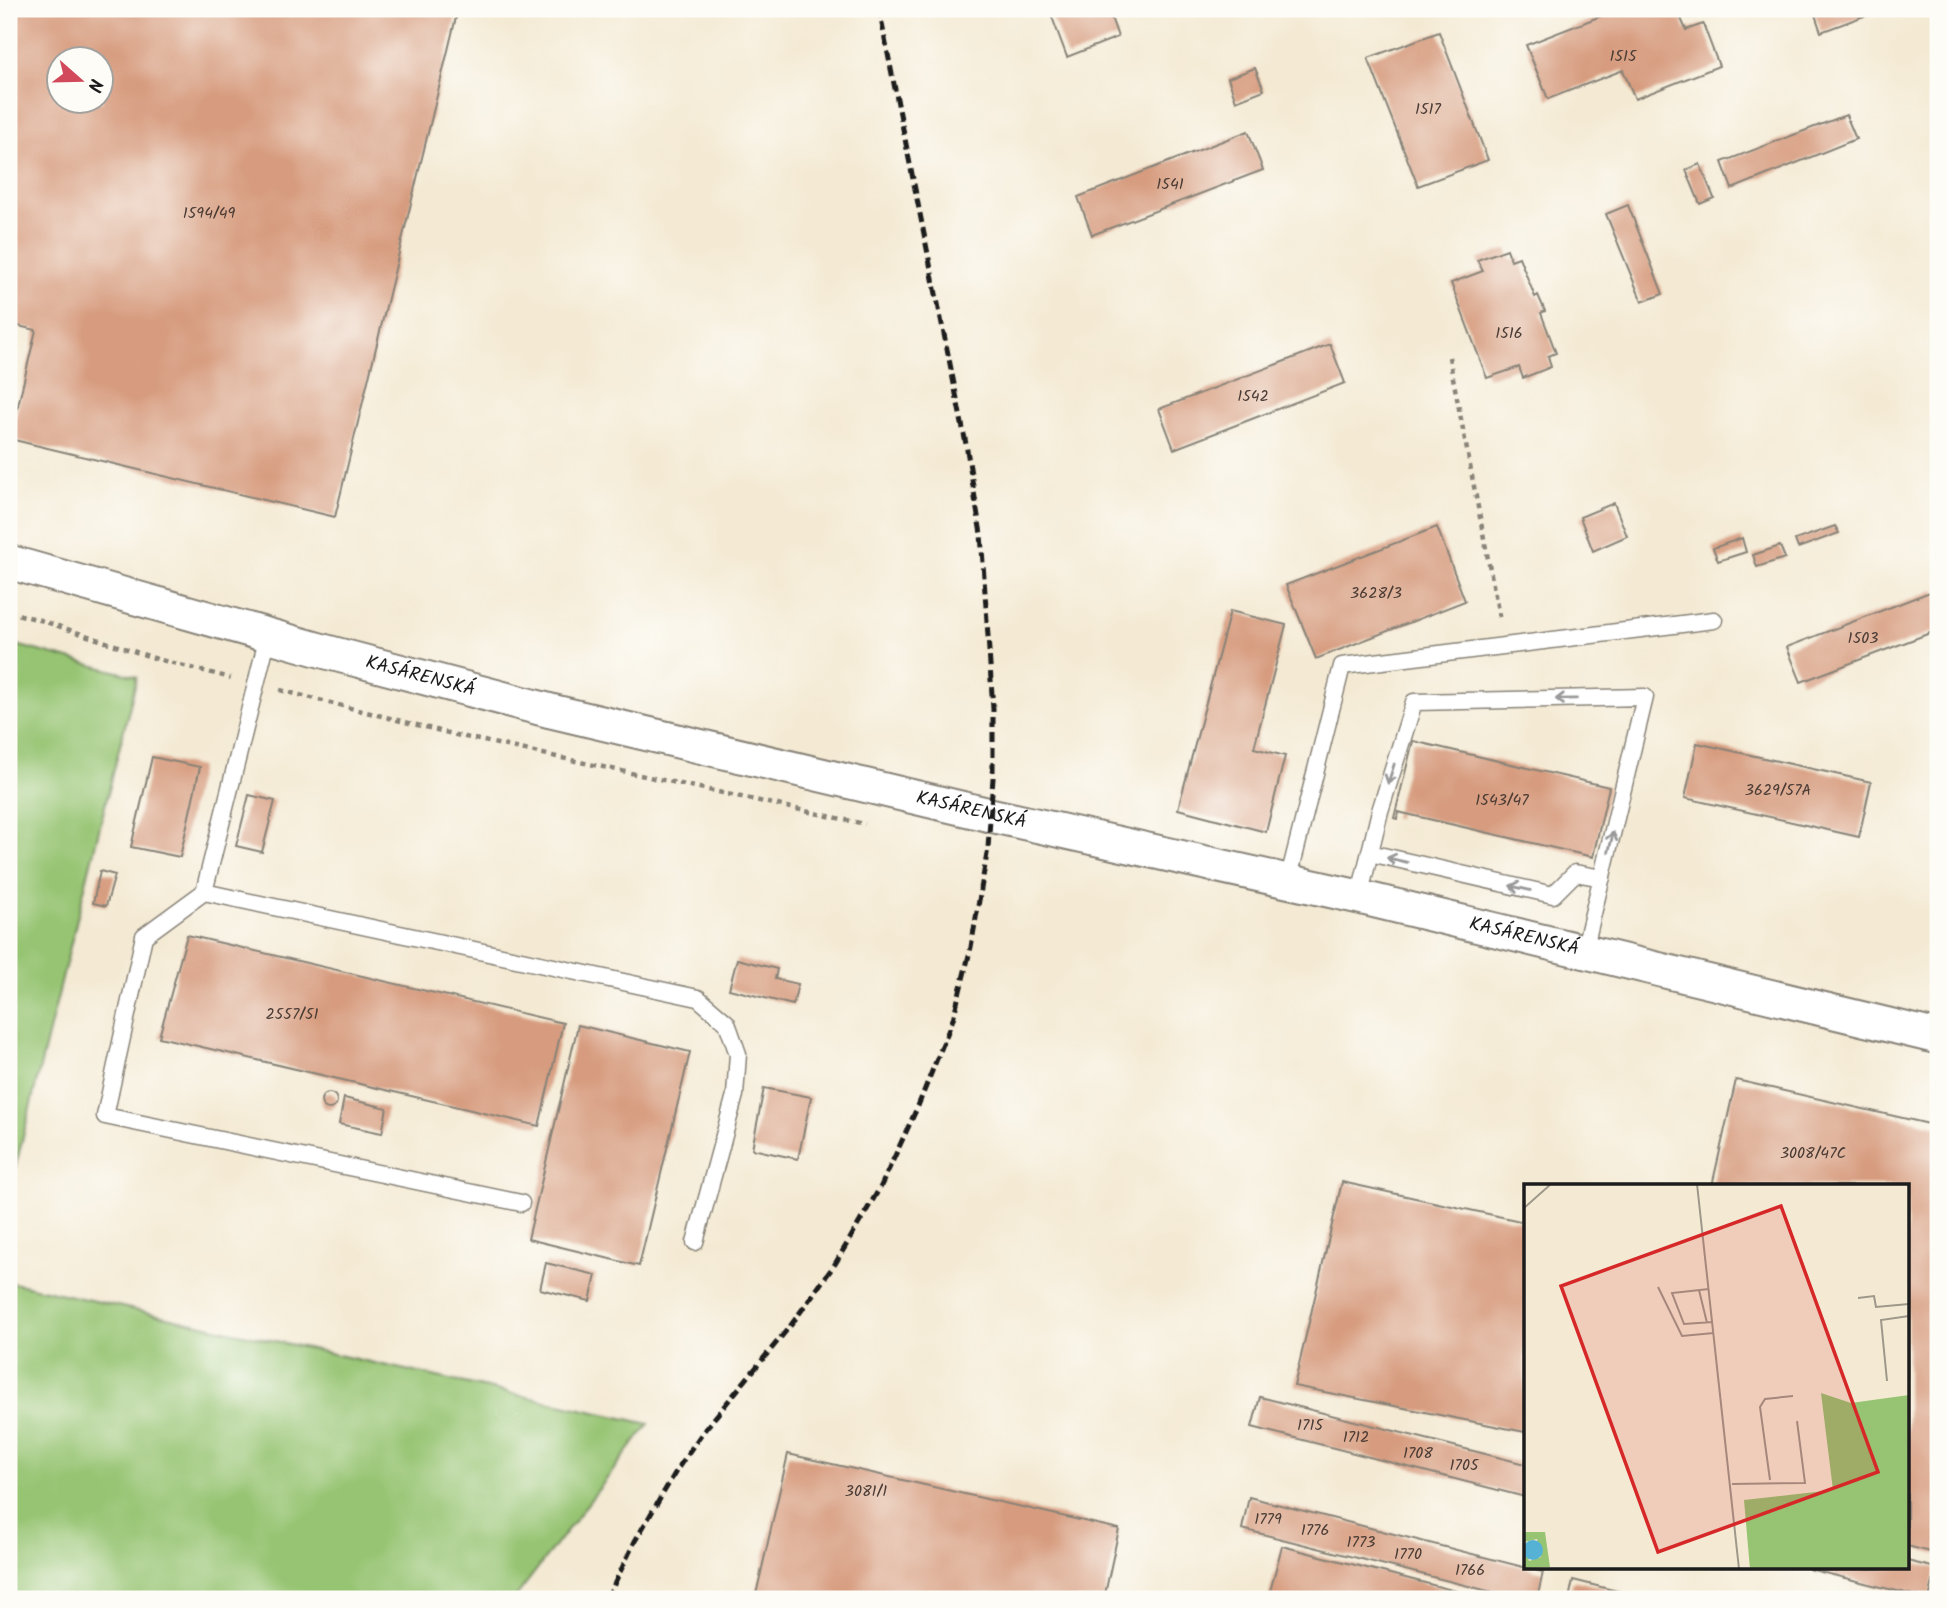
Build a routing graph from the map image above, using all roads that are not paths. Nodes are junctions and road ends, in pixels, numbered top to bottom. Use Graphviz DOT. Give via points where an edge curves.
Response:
graph roads {
  1 [pos="9,562"];
  2 [pos="1714,620"];
  3 [pos="268,636"];
  4 [pos="1370,853"];
  5 [pos="1602,878"];
  6 [pos="1288,881"];
  7 [pos="204,892"];
  8 [pos="1359,897"];
  9 [pos="1584,951"];
  10 [pos="1938,1037"];
  11 [pos="522,1203"];
  12 [pos="695,1242"];
  1 -- 3 [label="street, KASÁRENSKÁ"];
  2 -- 6 [label="lane" via="1342,666"];
  3 -- 6 [label="street, KASÁRENSKÁ" via="551,711"];
  3 -- 7 [label="lane"];
  5 -- 4 [label="lane, one-way" via="1575,873 1553,895"];
  5 -- 4 [label="lane, one-way" via="1645,697 1414,702"];
  4 -- 8 [label="lane"];
  5 -- 9 [label="lane"];
  6 -- 8 [label="street, KASÁRENSKÁ"];
  7 -- 11 [label="lane" via="144,936 106,1116"];
  7 -- 12 [label="lane" via="698,998 727,1023 738,1054 736,1095"];
  8 -- 9 [label="street, KASÁRENSKÁ"];
  9 -- 10 [label="street, KASÁRENSKÁ"];
}
